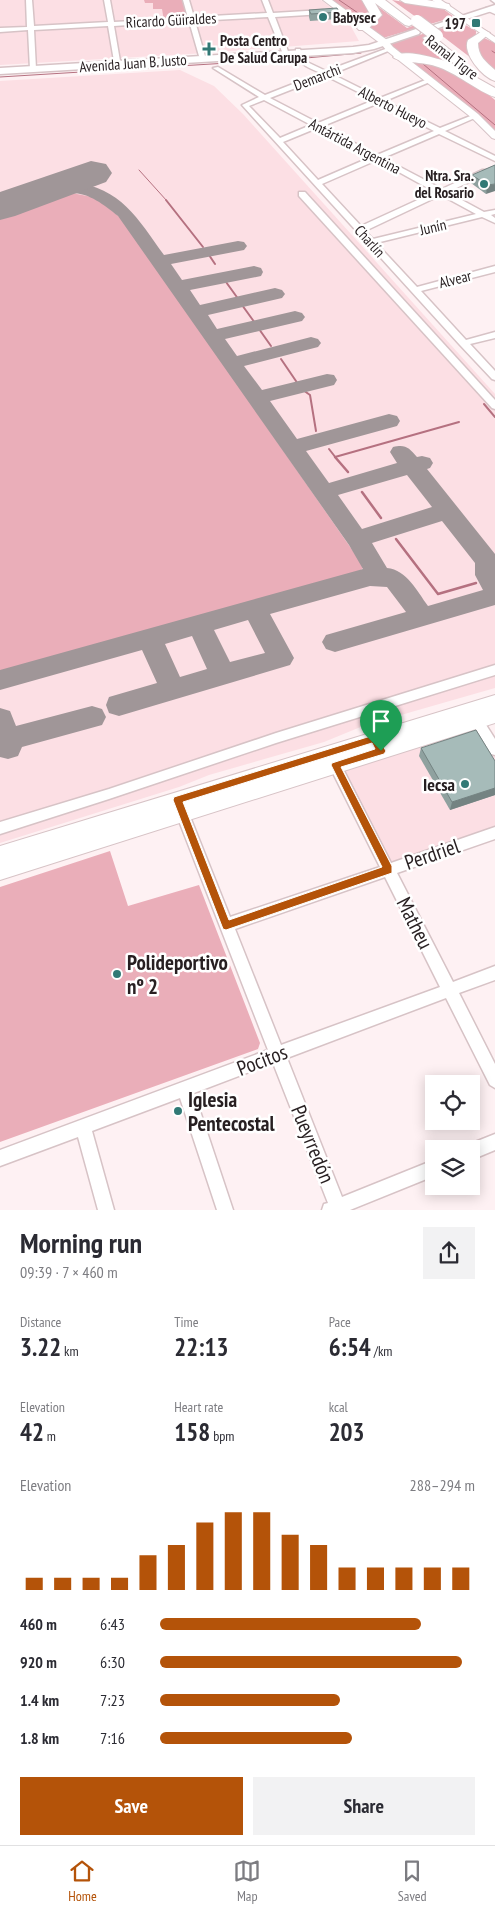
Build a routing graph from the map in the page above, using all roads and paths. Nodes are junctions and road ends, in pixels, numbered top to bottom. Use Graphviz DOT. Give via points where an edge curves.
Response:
graph roads {
  1 [pos="30,0"];
  2 [pos="107,0"];
  3 [pos="186,0"];
  4 [pos="265,0"];
  5 [pos="327,0"];
  6 [pos="367,0"];
  7 [pos="378,0"];
  8 [pos="387,0"];
  9 [pos="405,0"];
  10 [pos="441,3"];
  11 [pos="493,10"];
  12 [pos="341,11"];
  13 [pos="271,15"];
  14 [pos="464,18"];
  15 [pos="192,19"];
  16 [pos="111,24"];
  17 [pos="414,26"];
  18 [pos="363,28"];
  19 [pos="31,29"];
  20 [pos="0,30"];
  21 [pos="484,33"];
  22 [pos="433,34"];
  23 [pos="495,41"];
  24 [pos="384,42"];
  25 [pos="286,52"];
  26 [pos="299,52"];
  27 [pos="395,53"];
  28 [pos="202,56"];
  29 [pos="117,61"];
  30 [pos="33,68"];
  31 [pos="216,68"];
  32 [pos="0,70"];
  33 [pos="326,73"];
  34 [pos="495,77"];
  35 [pos="430,80"];
  36 [pos="495,82"];
  37 [pos="495,92"];
  38 [pos="264,97"];
  39 [pos="379,100"];
  40 [pos="245,105"];
  41 [pos="475,116"];
  42 [pos="317,125"];
  43 [pos="440,131"];
  44 [pos="495,136"];
  45 [pos="279,141"];
  46 [pos="376,158"];
  47 [pos="495,159"];
  48 [pos="495,167"];
  49 [pos="317,182"];
  50 [pos="440,192"];
  51 [pos="302,194"];
  52 [pos="495,212"];
  53 [pos="483,215"];
  54 [pos="495,221"];
  55 [pos="360,230"];
  56 [pos="371,242"];
  57 [pos="495,269"];
  58 [pos="414,290"];
  59 [pos="495,335"];
  60 [pos="463,343"];
  61 [pos="495,377"];
  62 [pos="495,406"];
  63 [pos="495,670"];
  64 [pos="495,702"];
  65 [pos="486,718"];
  66 [pos="378,745"];
  67 [pos="495,750"];
  68 [pos="335,765"];
  69 [pos="180,807"];
  70 [pos="0,828"];
  71 [pos="495,832"];
  72 [pos="0,855"];
  73 [pos="388,870"];
  74 [pos="0,871"];
  75 [pos="226,926"];
  76 [pos="495,973"];
  77 [pos="449,990"];
  78 [pos="277,1054"];
  79 [pos="495,1080"];
  80 [pos="185,1089"];
  81 [pos="83,1127"];
  82 [pos="495,1142"];
  83 [pos="480,1148"];
  84 [pos="0,1158"];
  85 [pos="425,1172"];
  86 [pos="335,1209"];
  87 [pos="106,1210"];
  88 [pos="225,1210"];
  1 -- 19 [label="street"];
  2 -- 16 [label="street"];
  3 -- 15 [label="street"];
  4 -- 13 [label="street"];
  5 -- 12 [label="street"];
  6 -- 18 [label="highway" via="376,15"];
  7 -- 17 [label="highway"];
  8 -- 17 [label="highway"];
  9 -- 10 [label="highway"];
  10 -- 14 [label="street"];
  11 -- 14 [label="main road" via="474,19"];
  12 -- 13 [label="street, Ricardo Güiraldes"];
  12 -- 18 [label="street"];
  13 -- 15 [label="street, Ricardo Güiraldes"];
  13 -- 25 [label="street"];
  14 -- 21 [label="street"];
  14 -- 22 [label="main road"];
  15 -- 16 [label="street, Ricardo Güiraldes"];
  15 -- 28 [label="street"];
  16 -- 19 [label="street, Ricardo Güiraldes"];
  16 -- 29 [label="street"];
  17 -- 22 [label="highway, Ramal Tigre"];
  17 -- 24 [label="main road, Avenida Juan B. Justo"];
  18 -- 24 [label="street"];
  19 -- 20 [label="street, Ricardo Güiraldes"];
  19 -- 30 [label="street"];
  21 -- 23 [label="street"];
  21 -- 34 [label="highway" via="472,42 472,50"];
  22 -- 36 [label="highway, Ramal Tigre"];
  22 -- 37 [label="highway, Ramal Tigre"];
  24 -- 26 [label="main road, Avenida Juan B. Justo" via="364,48"];
  24 -- 27 [label="street"];
  25 -- 26 [label="main road, Avenida Juan B. Justo"];
  25 -- 28 [label="main road, Avenida Juan B. Justo"];
  25 -- 30 [label="main road, Avenida Juan B. Justo"];
  26 -- 33 [label="street, Alberto Hueyo" via="302,60"];
  27 -- 33 [label="street, Demarchi"];
  27 -- 35 [label="street"];
  27 -- 37 [label="highway" via="441,62"];
  28 -- 29 [label="main road, Avenida Juan B. Justo"];
  29 -- 30 [label="main road, Avenida Juan B. Justo"];
  30 -- 32 [label="main road, Avenida Juan B. Justo"];
  31 -- 38 [label="street, Antártida Argentina"];
  33 -- 38 [label="street, Demarchi"];
  33 -- 39 [label="street, Alberto Hueyo"];
  35 -- 39 [label="street"];
  35 -- 41 [label="street"];
  38 -- 40 [label="street, Demarchi"];
  38 -- 42 [label="street, Antártida Argentina"];
  39 -- 42 [label="street"];
  39 -- 43 [label="street, Alberto Hueyo"];
  40 -- 45 [label="street, Charlín"];
  41 -- 43 [label="street"];
  41 -- 44 [label="street"];
  42 -- 45 [label="street"];
  42 -- 46 [label="street, Antártida Argentina"];
  43 -- 46 [label="street"];
  43 -- 47 [label="street, Alberto Hueyo"];
  45 -- 49 [label="street, Charlín"];
  46 -- 49 [label="street"];
  46 -- 50 [label="street, Antártida Argentina"];
  48 -- 50 [label="street"];
  49 -- 55 [label="street, Charlín"];
  50 -- 53 [label="street, Antártida Argentina"];
  50 -- 55 [label="street"];
  51 -- 62 [label="street"];
  52 -- 53 [label="street, Junín"];
  53 -- 54 [label="street, Antártida Argentina"];
  53 -- 56 [label="street, Junín"];
  55 -- 56 [label="street, Charlín"];
  56 -- 58 [label="street, Charlín"];
  57 -- 58 [label="street, Alvear"];
  58 -- 60 [label="street, Charlín"];
  59 -- 60 [label="street"];
  60 -- 61 [label="street, Charlín"];
  63 -- 70 [label="street"];
  64 -- 66 [label="main road"];
  65 -- 66 [label="main road"];
  65 -- 67 [label="street"];
  66 -- 68 [label="main road"];
  66 -- 69 [label="main road"];
  68 -- 69 [label="main road"];
  68 -- 73 [label="street, Matheu"];
  69 -- 72 [label="main road"];
  69 -- 74 [label="main road"];
  69 -- 75 [label="street, Pueyrredón"];
  71 -- 73 [label="street, Perdriel"];
  73 -- 75 [label="street, Perdriel"];
  73 -- 77 [label="street, Matheu"];
  75 -- 78 [label="street, Pueyrredón"];
  76 -- 77 [label="street, Pocitos"];
  77 -- 78 [label="street, Pocitos"];
  77 -- 79 [label="street, Matheu"];
  78 -- 80 [label="street, Pocitos"];
  78 -- 86 [label="street, Pueyrredón"];
  80 -- 81 [label="street, Pocitos"];
  80 -- 88 [label="street"];
  81 -- 84 [label="street, Pocitos"];
  81 -- 87 [label="street"];
  82 -- 83 [label="street"];
  85 -- 86 [label="street"];
}
